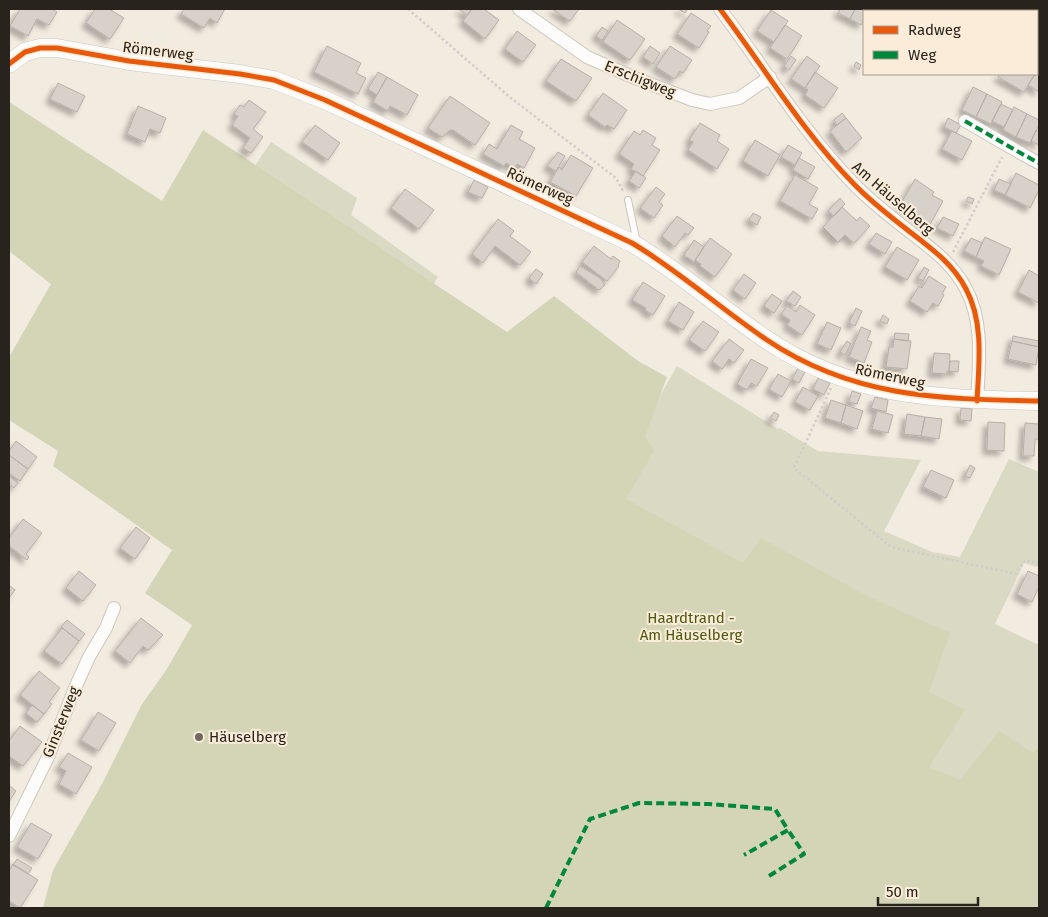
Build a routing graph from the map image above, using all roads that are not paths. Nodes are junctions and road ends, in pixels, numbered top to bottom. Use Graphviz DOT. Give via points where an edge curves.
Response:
graph roads {
  1 [pos="519,9"];
  2 [pos="720,9"];
  3 [pos="9,64"];
  4 [pos="770,77"];
  5 [pos="965,121"];
  6 [pos="1039,163"];
  7 [pos="628,200"];
  8 [pos="638,247"];
  9 [pos="977,401"];
  10 [pos="1039,401"];
  11 [pos="114,608"];
  12 [pos="9,836"];
  1 -- 4 [label="street, Erschigweg" via="588,57 692,100 710,104 739,98"];
  2 -- 4 [label="street, Am Häuselberg"];
  3 -- 8 [label="street, Römerweg" via="26,52 58,48 274,80 325,100"];
  4 -- 9 [label="street, Am Häuselberg" via="808,131 854,184 948,262 958,274 967,290 978,326"];
  5 -- 6 [label="street"];
  7 -- 8 [label="lane"];
  8 -- 9 [label="street, Römerweg" via="767,340 812,366 872,387"];
  9 -- 10 [label="street, Römerweg"];
  11 -- 12 [label="street, Ginsterweg" via="74,688 48,757"];
}
